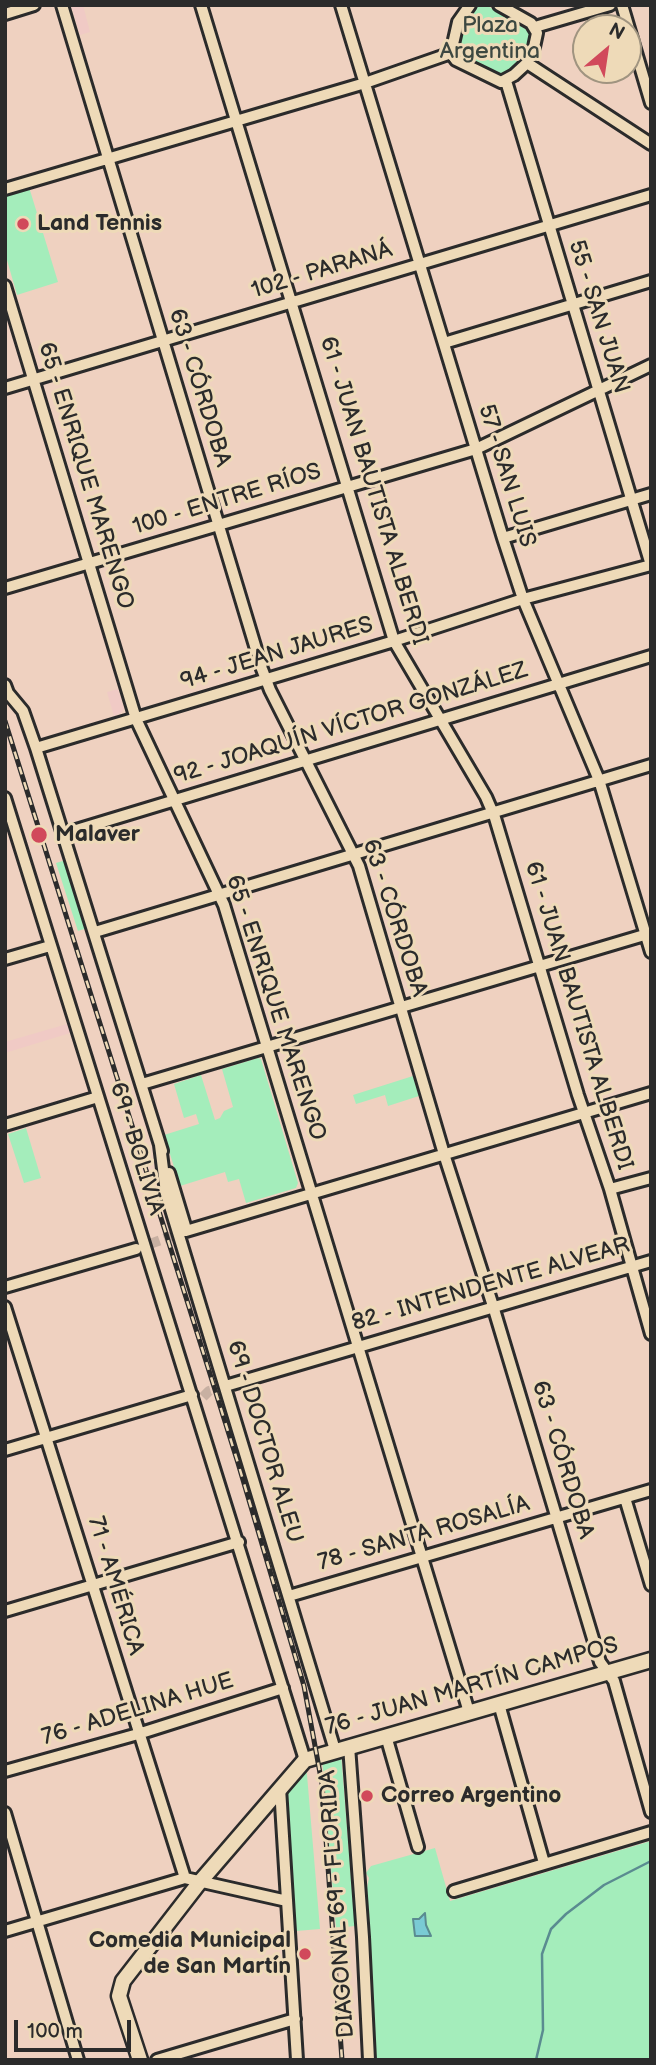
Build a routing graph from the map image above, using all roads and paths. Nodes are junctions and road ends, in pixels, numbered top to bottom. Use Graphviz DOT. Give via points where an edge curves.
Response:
graph roads {
  1 [pos="34,5"];
  2 [pos="62,5"];
  3 [pos="201,5"];
  4 [pos="341,5"];
  5 [pos="453,5"];
  6 [pos="499,5"];
  7 [pos="610,5"];
  8 [pos="622,5"];
  9 [pos="466,9"];
  10 [pos="5,14"];
  11 [pos="535,27"];
  12 [pos="451,53"];
  13 [pos="527,63"];
  14 [pos="506,81"];
  15 [pos="365,83"];
  16 [pos="651,103"];
  17 [pos="236,120"];
  18 [pos="651,145"];
  19 [pos="107,158"];
  20 [pos="5,189"];
  21 [pos="651,195"];
  22 [pos="548,225"];
  23 [pos="419,264"];
  24 [pos="651,281"];
  25 [pos="5,286"];
  26 [pos="292,302"];
  27 [pos="573,305"];
  28 [pos="163,340"];
  29 [pos="444,343"];
  30 [pos="651,365"];
  31 [pos="33,379"];
  32 [pos="5,388"];
  33 [pos="597,390"];
  34 [pos="475,449"];
  35 [pos="346,486"];
  36 [pos="651,494"];
  37 [pos="630,500"];
  38 [pos="219,524"];
  39 [pos="503,538"];
  40 [pos="89,564"];
  41 [pos="651,565"];
  42 [pos="5,588"];
  43 [pos="523,599"];
  44 [pos="394,641"];
  45 [pos="651,656"];
  46 [pos="266,679"];
  47 [pos="558,684"];
  48 [pos="5,685"];
  49 [pos="136,719"];
  50 [pos="440,721"];
  51 [pos="36,748"];
  52 [pos="306,759"];
  53 [pos="651,765"];
  54 [pos="599,780"];
  55 [pos="5,798"];
  56 [pos="173,799"];
  57 [pos="493,813"];
  58 [pos="63,834"];
  59 [pos="355,854"];
  60 [pos="220,895"];
  61 [pos="95,932"];
  62 [pos="648,934"];
  63 [pos="50,946"];
  64 [pos="651,952"];
  65 [pos="5,959"];
  66 [pos="540,967"];
  67 [pos="400,1007"];
  68 [pos="268,1046"];
  69 [pos="142,1084"];
  70 [pos="651,1093"];
  71 [pos="98,1097"];
  72 [pos="584,1112"];
  73 [pos="5,1125"];
  74 [pos="444,1154"];
  75 [pos="651,1178"];
  76 [pos="610,1189"];
  77 [pos="311,1193"];
  78 [pos="182,1231"];
  79 [pos="142,1247"];
  80 [pos="651,1261"];
  81 [pos="630,1267"];
  82 [pos="5,1287"];
  83 [pos="493,1306"];
  84 [pos="5,1307"];
  85 [pos="651,1334"];
  86 [pos="356,1346"];
  87 [pos="227,1385"];
  88 [pos="197,1396"];
  89 [pos="47,1438"];
  90 [pos="5,1450"];
  91 [pos="651,1490"];
  92 [pos="625,1498"];
  93 [pos="557,1518"];
  94 [pos="239,1542"];
  95 [pos="423,1557"];
  96 [pos="93,1584"];
  97 [pos="651,1585"];
  98 [pos="289,1596"];
  99 [pos="5,1611"];
  100 [pos="651,1660"];
  101 [pos="608,1672"];
  102 [pos="283,1688"];
  103 [pos="499,1703"];
  104 [pos="469,1712"];
  105 [pos="138,1734"];
  106 [pos="386,1736"];
  107 [pos="342,1748"];
  108 [pos="305,1760"];
  109 [pos="5,1771"];
  110 [pos="280,1788"];
  111 [pos="651,1812"];
  112 [pos="5,1813"];
  113 [pos="651,1832"];
  114 [pos="418,1847"];
  115 [pos="544,1863"];
  116 [pos="185,1878"];
  117 [pos="199,1883"];
  118 [pos="454,1891"];
  119 [pos="287,1901"];
  120 [pos="38,1921"];
  121 [pos="5,1931"];
  122 [pos="295,2019"];
  123 [pos="78,2060"];
  124 [pos="140,2060"];
  125 [pos="157,2060"];
  126 [pos="297,2060"];
  127 [pos="369,2060"];
  1 -- 10 [label="street"];
  2 -- 19 [label="street, 63 - CÓRDOBA"];
  3 -- 17 [label="street, 61 - JUAN BAUTISTA ALBERDI"];
  4 -- 15 [label="street, 57 - SAN LUIS"];
  5 -- 9 [label="street"];
  6 -- 11 [label="street"];
  7 -- 11 [label="street"];
  8 -- 16 [label="street"];
  9 -- 12 [label="street" via="454,33"];
  11 -- 13 [label="street" via="536,39"];
  12 -- 14 [label="street" via="456,60"];
  12 -- 15 [label="street"];
  13 -- 14 [label="street"];
  13 -- 18 [label="street"];
  14 -- 22 [label="street, 55 - SAN JUAN"];
  15 -- 17 [label="street"];
  15 -- 23 [label="street, 57 - SAN LUIS"];
  17 -- 19 [label="street"];
  17 -- 26 [label="street, 61 - JUAN BAUTISTA ALBERDI"];
  19 -- 20 [label="street"];
  19 -- 28 [label="street, 63 - CÓRDOBA"];
  21 -- 22 [label="street, 102 - PARANÁ"];
  22 -- 23 [label="street, 102 - PARANÁ"];
  22 -- 27 [label="street, 55 - SAN JUAN"];
  23 -- 26 [label="street, 102 - PARANÁ"];
  23 -- 29 [label="street, 57 - SAN LUIS"];
  24 -- 27 [label="street"];
  25 -- 31 [label="street, 65 - ENRIQUE MARENGO"];
  26 -- 28 [label="street, 102 - PARANÁ"];
  26 -- 35 [label="street, 61 - JUAN BAUTISTA ALBERDI"];
  27 -- 29 [label="street"];
  27 -- 33 [label="street, 55 - SAN JUAN"];
  28 -- 31 [label="street, 102 - PARANÁ"];
  28 -- 38 [label="street, 63 - CÓRDOBA"];
  29 -- 34 [label="street, 57 - SAN LUIS"];
  30 -- 33 [label="street, 100 - ENTRE RÍOS"];
  31 -- 32 [label="street, 102 - PARANÁ"];
  31 -- 40 [label="street, 65 - ENRIQUE MARENGO"];
  33 -- 34 [label="street, 100 - ENTRE RÍOS"];
  33 -- 37 [label="street, 55 - SAN JUAN"];
  34 -- 35 [label="street, 100 - ENTRE RÍOS"];
  34 -- 39 [label="street, 57 - SAN LUIS"];
  35 -- 38 [label="street, 100 - ENTRE RÍOS"];
  35 -- 44 [label="street, 61 - JUAN BAUTISTA ALBERDI"];
  36 -- 37 [label="street"];
  37 -- 39 [label="street"];
  37 -- 41 [label="street, 55 - SAN JUAN"];
  38 -- 40 [label="street, 100 - ENTRE RÍOS"];
  38 -- 46 [label="street, 63 - CÓRDOBA"];
  39 -- 43 [label="street, 57 - SAN LUIS"];
  40 -- 42 [label="street, 100 - ENTRE RÍOS"];
  40 -- 49 [label="street, 65 - ENRIQUE MARENGO"];
  41 -- 43 [label="street, 94 - JEAN JAURES"];
  43 -- 44 [label="street, 94 - JEAN JAURES"];
  43 -- 47 [label="street, 57 - SAN LUIS"];
  44 -- 46 [label="street, 94 - JEAN JAURES"];
  44 -- 50 [label="street, 61 - JUAN BAUTISTA ALBERDI"];
  45 -- 47 [label="street, 92 - JOAQUÍN VÍCTOR GONZÁLEZ"];
  46 -- 49 [label="street, 94 - JEAN JAURES"];
  46 -- 52 [label="street, 63 - CÓRDOBA"];
  47 -- 50 [label="street, 92 - JOAQUÍN VÍCTOR GONZÁLEZ"];
  47 -- 54 [label="street, 57 - SAN LUIS"];
  48 -- 51 [label="street, 69 - DOCTOR ALEU" via="23,711"];
  49 -- 51 [label="street, 94 - JEAN JAURES"];
  49 -- 56 [label="street, 65 - ENRIQUE MARENGO"];
  50 -- 52 [label="street, 92 - JOAQUÍN VÍCTOR GONZÁLEZ"];
  50 -- 57 [label="street, 61 - JUAN BAUTISTA ALBERDI"];
  51 -- 58 [label="street, 69 - DOCTOR ALEU"];
  52 -- 56 [label="street, 92 - JOAQUÍN VÍCTOR GONZÁLEZ"];
  52 -- 59 [label="street, 63 - CÓRDOBA"];
  53 -- 54 [label="street"];
  54 -- 57 [label="street"];
  54 -- 62 [label="street, 57 - SAN LUIS"];
  55 -- 63 [label="street, 69 - BOLIVIA"];
  56 -- 58 [label="street, 92 - JOAQUÍN VÍCTOR GONZÁLEZ"];
  56 -- 60 [label="street, 65 - ENRIQUE MARENGO"];
  57 -- 59 [label="street"];
  57 -- 66 [label="street, 61 - JUAN BAUTISTA ALBERDI"];
  58 -- 61 [label="street, 69 - DOCTOR ALEU"];
  59 -- 60 [label="street"];
  59 -- 67 [label="street, 63 - CÓRDOBA"];
  60 -- 61 [label="street"];
  60 -- 68 [label="street, 65 - ENRIQUE MARENGO"];
  61 -- 69 [label="street, 69 - DOCTOR ALEU"];
  62 -- 64 [label="street, 57 - SAN LUIS"];
  62 -- 66 [label="street"];
  63 -- 65 [label="street"];
  63 -- 71 [label="street, 69 - BOLIVIA"];
  66 -- 67 [label="street"];
  66 -- 72 [label="street, 61 - JUAN BAUTISTA ALBERDI"];
  67 -- 68 [label="street"];
  67 -- 74 [label="street, 63 - CÓRDOBA"];
  68 -- 69 [label="street"];
  68 -- 77 [label="street, 65 - ENRIQUE MARENGO"];
  69 -- 78 [label="street, 69 - DOCTOR ALEU"];
  70 -- 72 [label="street"];
  71 -- 73 [label="street"];
  71 -- 79 [label="street, 69 - BOLIVIA"];
  72 -- 74 [label="street"];
  72 -- 76 [label="street, 61 - JUAN BAUTISTA ALBERDI"];
  74 -- 77 [label="street"];
  74 -- 83 [label="street, 63 - CÓRDOBA"];
  75 -- 76 [label="street"];
  76 -- 81 [label="street, 61 - JUAN BAUTISTA ALBERDI"];
  77 -- 78 [label="street"];
  77 -- 86 [label="street, 65 - ENRIQUE MARENGO"];
  78 -- 87 [label="street, 69 - DOCTOR ALEU"];
  79 -- 82 [label="street" via="42,1281"];
  79 -- 88 [label="street, 69 - BOLIVIA"];
  80 -- 81 [label="street, 82 - INTENDENTE ALVEAR"];
  81 -- 83 [label="street, 82 - INTENDENTE ALVEAR"];
  81 -- 85 [label="street, 61 - JUAN BAUTISTA ALBERDI"];
  83 -- 86 [label="street, 82 - INTENDENTE ALVEAR"];
  83 -- 93 [label="street, 63 - CÓRDOBA"];
  84 -- 89 [label="street, 71 - AMÉRICA"];
  86 -- 87 [label="street, 82 - INTENDENTE ALVEAR" via="333,1348"];
  86 -- 95 [label="street, 65 - ENRIQUE MARENGO"];
  87 -- 98 [label="street, 69 - DOCTOR ALEU"];
  88 -- 89 [label="street"];
  88 -- 94 [label="street, 69 - BOLIVIA"];
  89 -- 90 [label="street"];
  89 -- 96 [label="street, 71 - AMÉRICA"];
  91 -- 92 [label="street, 78 - SANTA ROSALÍA"];
  92 -- 93 [label="street, 78 - SANTA ROSALÍA"];
  92 -- 97 [label="street"];
  93 -- 95 [label="street, 78 - SANTA ROSALÍA"];
  93 -- 101 [label="street, 63 - CÓRDOBA" via="600,1662"];
  94 -- 96 [label="street"];
  94 -- 102 [label="street, 69 - BOLIVIA"];
  95 -- 98 [label="street, 78 - SANTA ROSALÍA"];
  95 -- 104 [label="street, 65 - ENRIQUE MARENGO"];
  96 -- 99 [label="street"];
  96 -- 105 [label="street, 71 - AMÉRICA"];
  98 -- 107 [label="street, 69 - DOCTOR ALEU"];
  100 -- 101 [label="main road, 76 - JUAN MARTÍN CAMPOS"];
  101 -- 103 [label="main road, 76 - JUAN MARTÍN CAMPOS"];
  101 -- 111 [label="street, 63 - CÓRDOBA"];
  102 -- 105 [label="street, 76 - ADELINA HUE"];
  102 -- 108 [label="street, 69 - BOLIVIA"];
  103 -- 104 [label="main road, 76 - JUAN MARTÍN CAMPOS"];
  103 -- 115 [label="street"];
  104 -- 106 [label="main road, 76 - JUAN MARTÍN CAMPOS"];
  105 -- 109 [label="street, 76 - ADELINA HUE"];
  105 -- 116 [label="street, 71 - AMÉRICA"];
  106 -- 107 [label="main road, 76 - JUAN MARTÍN CAMPOS"];
  106 -- 114 [label="street"];
  107 -- 108 [label="main road, 76 - JUAN MARTÍN CAMPOS"];
  107 -- 127 [label="street, DIAGONAL 69 - FLORIDA" via="362,1923"];
  108 -- 110 [label="main road"];
  110 -- 117 [label="main road"];
  110 -- 119 [label="street"];
  112 -- 120 [label="street"];
  113 -- 115 [label="street"];
  115 -- 118 [label="street"];
  116 -- 117 [label="street"];
  116 -- 120 [label="street"];
  117 -- 119 [label="street"];
  117 -- 124 [label="main road" via="119,1989"];
  119 -- 122 [label="street"];
  120 -- 121 [label="street"];
  120 -- 123 [label="street"];
  122 -- 125 [label="street"];
  122 -- 126 [label="street"];
}
